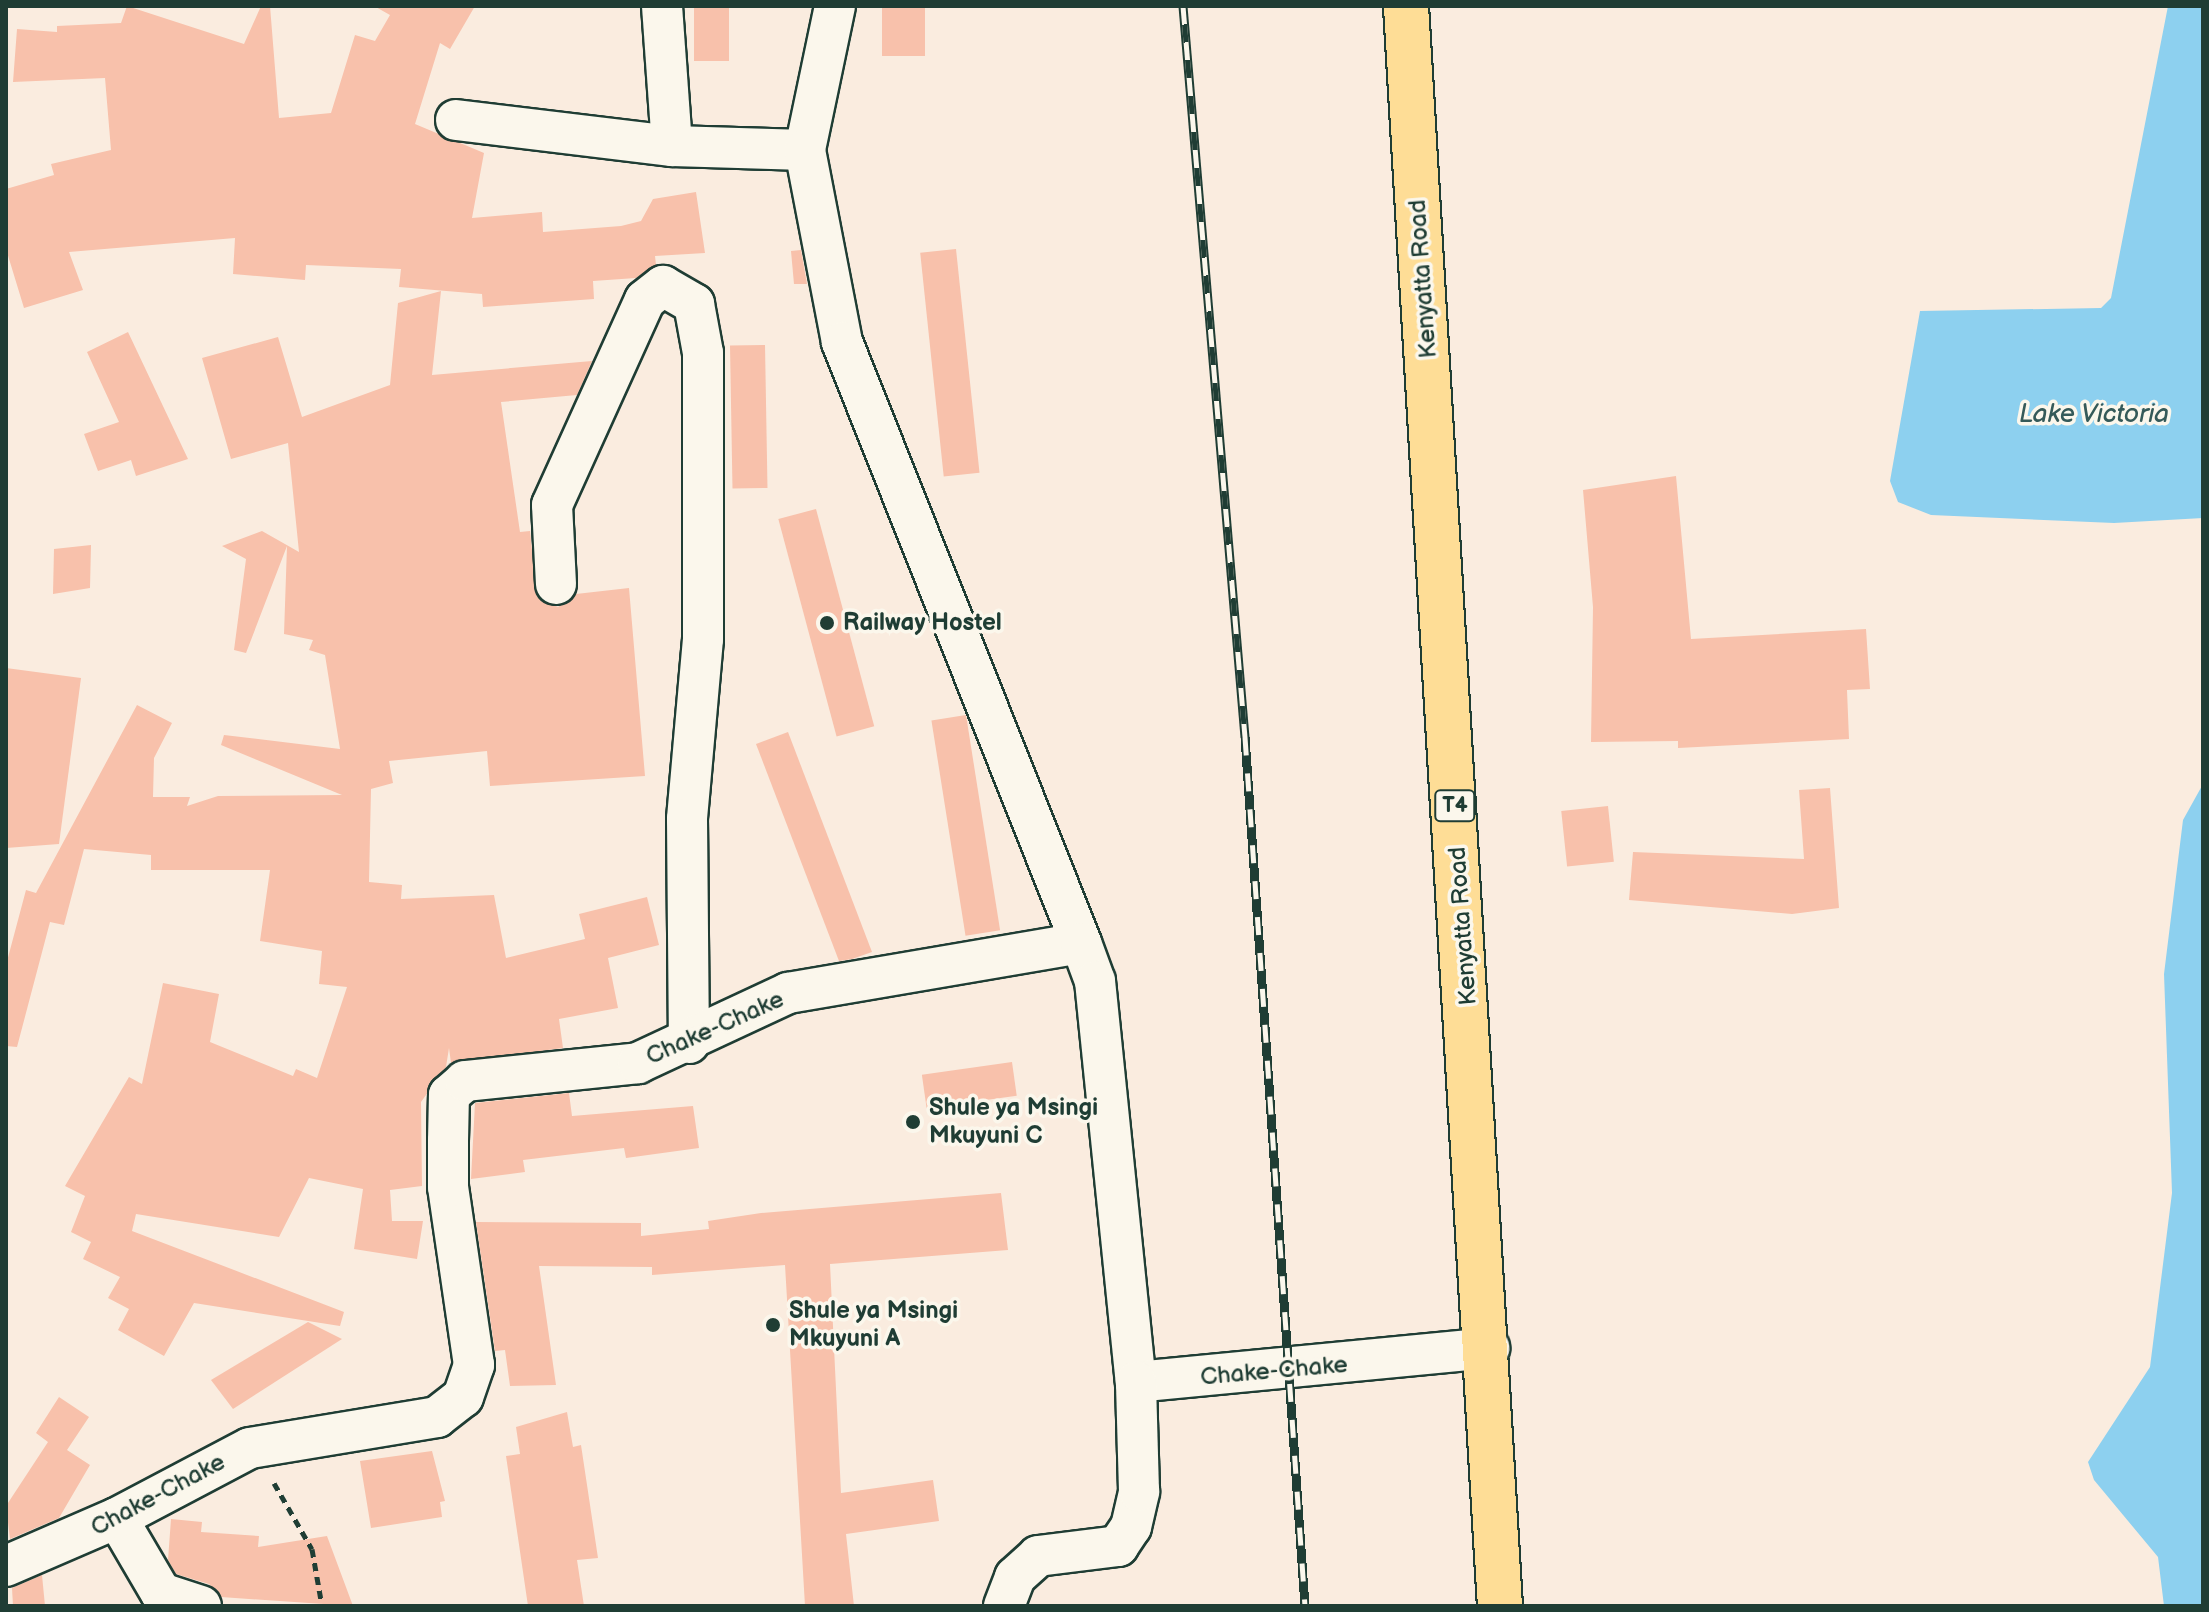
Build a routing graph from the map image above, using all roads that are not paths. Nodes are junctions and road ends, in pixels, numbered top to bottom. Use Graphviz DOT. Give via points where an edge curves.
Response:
graph roads {
  1 [pos="662,6"];
  2 [pos="835,6"];
  3 [pos="1406,6"];
  4 [pos="456,120"];
  5 [pos="672,146"];
  6 [pos="805,150"];
  7 [pos="556,584"];
  8 [pos="1081,943"];
  9 [pos="689,1043"];
  10 [pos="1489,1348"];
  11 [pos="1136,1382"];
  12 [pos="117,1518"];
  13 [pos="6,1566"];
  14 [pos="201,1606"];
  15 [pos="1004,1606"];
  16 [pos="1500,1606"];
  1 -- 5 [label="street"];
  2 -- 6 [label="street"];
  3 -- 10 [label="highway, Kenyatta Road / T4"];
  4 -- 5 [label="street"];
  5 -- 6 [label="street"];
  6 -- 8 [label="street" via="842,342"];
  7 -- 9 [label="street" via="552,505 645,300 663,286 694,304 703,353 703,639 687,819"];
  8 -- 9 [label="street, Chake-Chake" via="788,993"];
  8 -- 11 [label="street" via="1095,981"];
  9 -- 12 [label="street, Chake-Chake" via="638,1063 465,1081 449,1095 448,1187 474,1365 463,1397 437,1417 250,1448"];
  10 -- 11 [label="street, Chake-Chake"];
  10 -- 16 [label="highway, Kenyatta Road / T4"];
  11 -- 15 [label="street" via="1139,1491 1131,1527 1118,1546 1038,1556 1015,1577"];
  12 -- 13 [label="street, Chake-Chake"];
  12 -- 14 [label="street" via="161,1593"];
}
